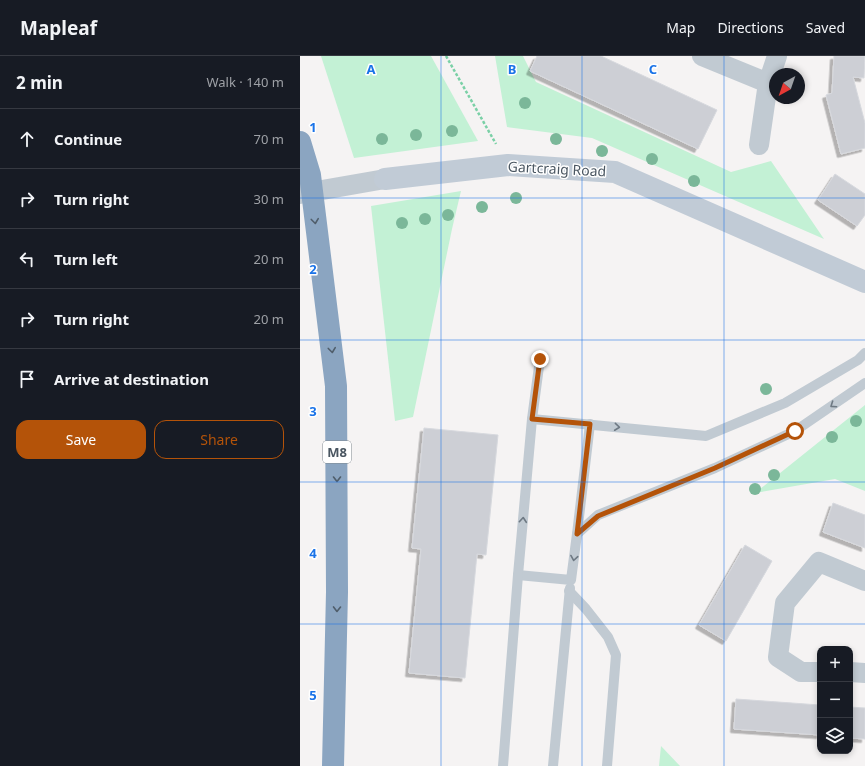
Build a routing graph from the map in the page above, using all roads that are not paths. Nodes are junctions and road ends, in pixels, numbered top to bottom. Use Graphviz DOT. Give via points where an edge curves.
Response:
graph roads {
  1 [pos="702,56"];
  2 [pos="777,56"];
  3 [pos="768,83"];
  4 [pos="300,142"];
  5 [pos="759,145"];
  6 [pos="385,179"];
  7 [pos="300,194"];
  8 [pos="865,282"];
  9 [pos="865,353"];
  10 [pos="540,359"];
  11 [pos="865,383"];
  12 [pos="532,419"];
  13 [pos="590,424"];
  14 [pos="577,534"];
  15 [pos="518,575"];
  16 [pos="570,580"];
  17 [pos="865,581"];
  18 [pos="570,592"];
  19 [pos="817,672"];
  20 [pos="853,672"];
  21 [pos="865,672"];
  22 [pos="333,766"];
  23 [pos="503,766"];
  24 [pos="553,766"];
  25 [pos="607,766"];
  1 -- 3 [label="street"];
  2 -- 3 [label="street"];
  3 -- 5 [label="street"];
  4 -- 22 [label="highway, M8, one-way" via="310,175 336,386 337,592"];
  6 -- 7 [label="street, Gartcraig Road"];
  6 -- 8 [label="street, Gartcraig Road" via="508,165 615,172"];
  13 -- 9 [label="lane, one-way" via="706,436 784,402 858,360"];
  10 -- 12 [label="lane"];
  11 -- 14 [label="lane, one-way" via="795,431 715,468 598,516"];
  12 -- 13 [label="lane"];
  15 -- 12 [label="lane, one-way"];
  13 -- 14 [label="lane"];
  14 -- 16 [label="lane, one-way"];
  15 -- 16 [label="lane"];
  15 -- 23 [label="lane"];
  16 -- 18 [label="lane"];
  17 -- 19 [label="street" via="819,562 785,603 778,656 801,672"];
  18 -- 24 [label="lane"];
  18 -- 25 [label="lane" via="608,637 616,656"];
  20 -- 21 [label="street"];
}
